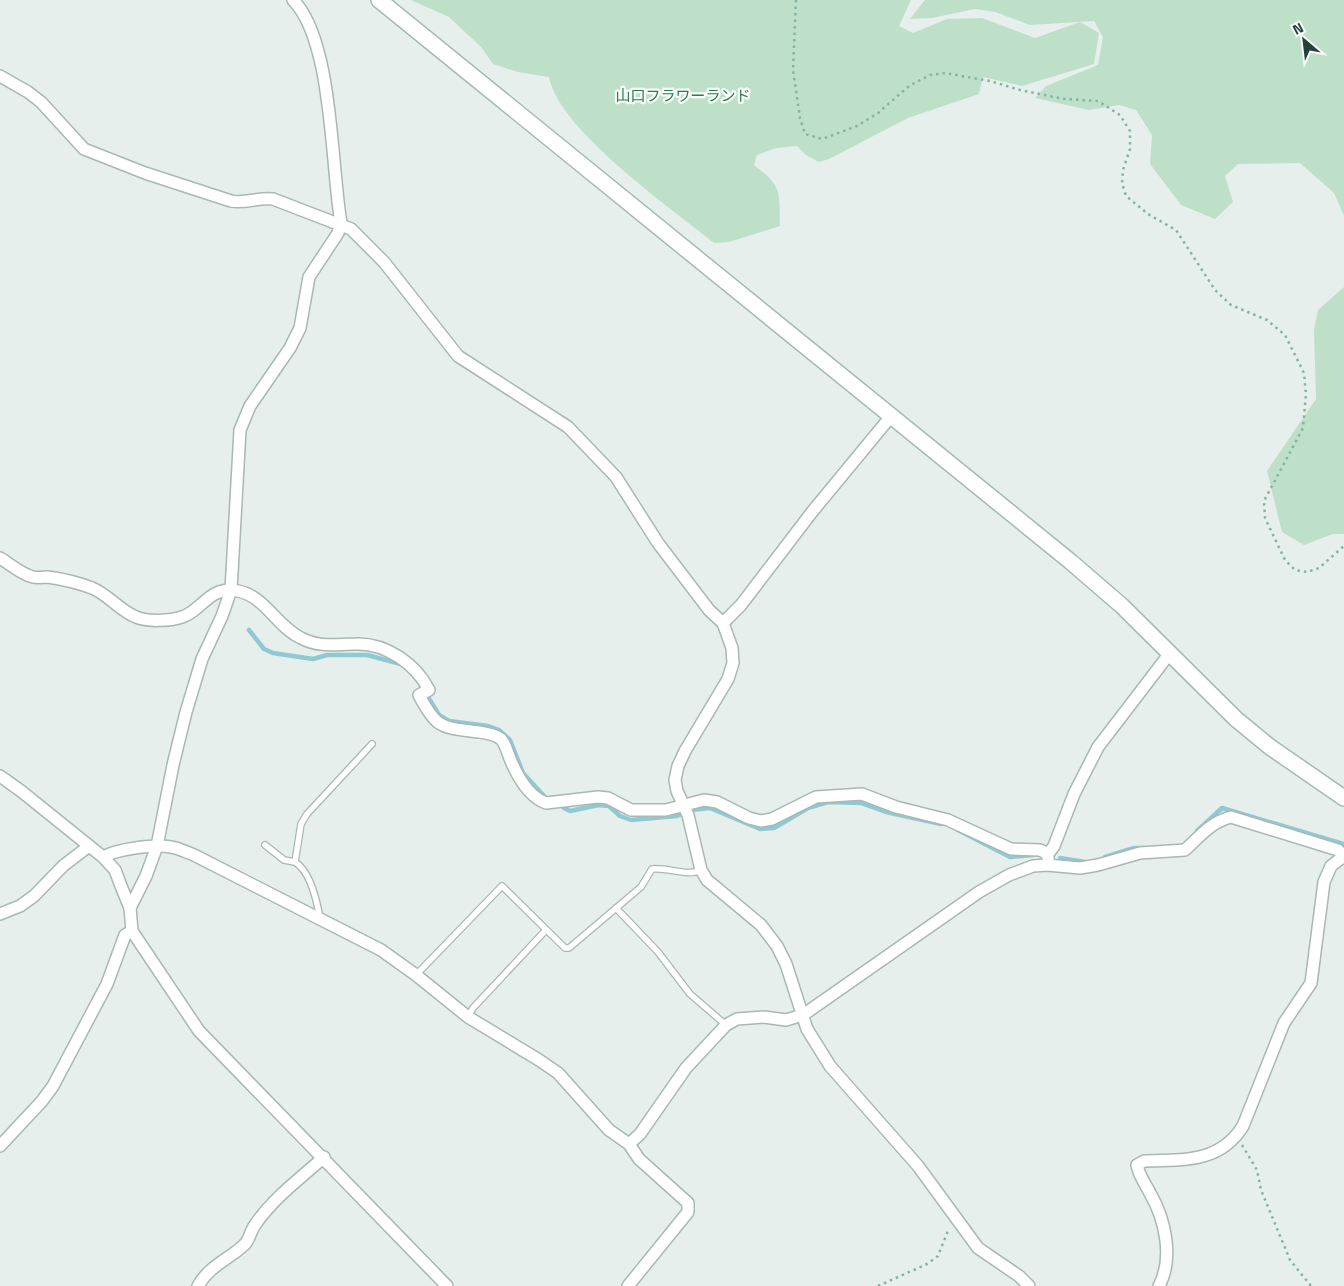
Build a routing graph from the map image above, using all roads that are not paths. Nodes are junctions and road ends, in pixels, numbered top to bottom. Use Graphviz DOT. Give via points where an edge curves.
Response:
graph roads {
  1 [pos="293,0"];
  2 [pos="379,0"];
  3 [pos="0,76"];
  4 [pos="341,224"];
  5 [pos="892,415"];
  6 [pos="0,558"];
  7 [pos="231,590"];
  8 [pos="722,622"];
  9 [pos="1170,653"];
  10 [pos="372,744"];
  11 [pos="0,776"];
  12 [pos="1344,798"];
  13 [pos="685,810"];
  14 [pos="265,845"];
  15 [pos="89,846"];
  16 [pos="157,846"];
  17 [pos="1344,856"];
  18 [pos="103,857"];
  19 [pos="1048,859"];
  20 [pos="295,862"];
  21 [pos="701,870"];
  22 [pos="130,908"];
  23 [pos="616,908"];
  24 [pos="0,914"];
  25 [pos="320,919"];
  26 [pos="132,931"];
  27 [pos="545,931"];
  28 [pos="416,974"];
  29 [pos="803,1014"];
  30 [pos="468,1017"];
  31 [pos="726,1025"];
  32 [pos="628,1144"];
  33 [pos="0,1146"];
  34 [pos="324,1157"];
  35 [pos="198,1286"];
  36 [pos="447,1286"];
  37 [pos="628,1286"];
  38 [pos="1029,1286"];
  39 [pos="1159,1286"];
  1 -- 4 [label="street" via="304,16 322,68"];
  2 -- 5 [label="street"];
  3 -- 4 [label="street" via="41,102 74,141 98,157 231,201 243,203 273,199"];
  4 -- 7 [label="street" via="309,277 300,328 250,406 240,430"];
  4 -- 8 [label="street" via="351,229 384,262 458,356 568,428 598,457 616,477 658,543 709,610"];
  5 -- 8 [label="street" via="741,605"];
  5 -- 9 [label="street" via="1071,562"];
  6 -- 7 [label="street" via="33,577 48,577 100,592 137,618 165,620 182,617 205,599"];
  7 -- 13 [label="street" via="255,599 286,630 315,644 369,645 398,656 422,676 429,690 419,695 430,718 447,728 491,734 501,739 526,788 540,801 608,798 631,810"];
  7 -- 16 [label="street" via="191,694"];
  8 -- 13 [label="street" via="732,648 733,664 728,679 678,766 675,780"];
  9 -- 12 [label="street" via="1270,748"];
  9 -- 19 [label="street" via="1098,747 1074,794"];
  10 -- 20 [label="lane" via="307,814 301,824"];
  11 -- 15 [label="street"];
  13 -- 19 [label="street" via="704,800 717,802 761,821 772,819 816,797 862,794 896,807 941,817 1011,849 1040,850"];
  13 -- 21 [label="street"];
  14 -- 20 [label="lane" via="284,860"];
  15 -- 18 [label="street"];
  15 -- 24 [label="street" via="63,866 34,896"];
  16 -- 18 [label="street" via="113,851"];
  16 -- 22 [label="street"];
  16 -- 25 [label="street" via="194,855"];
  17 -- 19 [label="street" via="1338,850 1232,817 1209,826 1185,850 1140,853 1080,868"];
  17 -- 39 [label="street" via="1332,866 1324,882 1311,982 1284,1023 1237,1137 1204,1158 1144,1161 1137,1165 1164,1233 1168,1257"];
  18 -- 22 [label="street" via="115,870"];
  19 -- 29 [label="street" via="979,892"];
  20 -- 25 [label="lane" via="308,876"];
  21 -- 23 [label="lane" via="694,873 652,869 641,887"];
  21 -- 29 [label="street" via="707,880 761,925 777,946"];
  22 -- 26 [label="street"];
  23 -- 27 [label="lane" via="569,948"];
  23 -- 31 [label="lane" via="658,952 690,994"];
  25 -- 28 [label="street" via="381,950"];
  26 -- 33 [label="street" via="125,936 107,984 53,1086"];
  26 -- 34 [label="street" via="199,1031"];
  27 -- 28 [label="lane" via="502,886"];
  27 -- 30 [label="lane"];
  28 -- 30 [label="street"];
  29 -- 31 [label="street" via="786,1020 764,1017"];
  29 -- 38 [label="street" via="807,1028 830,1066 918,1166 978,1248"];
  30 -- 32 [label="street" via="558,1073 609,1130"];
  31 -- 32 [label="street" via="686,1068 640,1134"];
  32 -- 37 [label="street" via="639,1159 684,1197 688,1212"];
  34 -- 35 [label="street" via="284,1192 255,1225 246,1244 219,1262"];
  34 -- 36 [label="street"];
}
